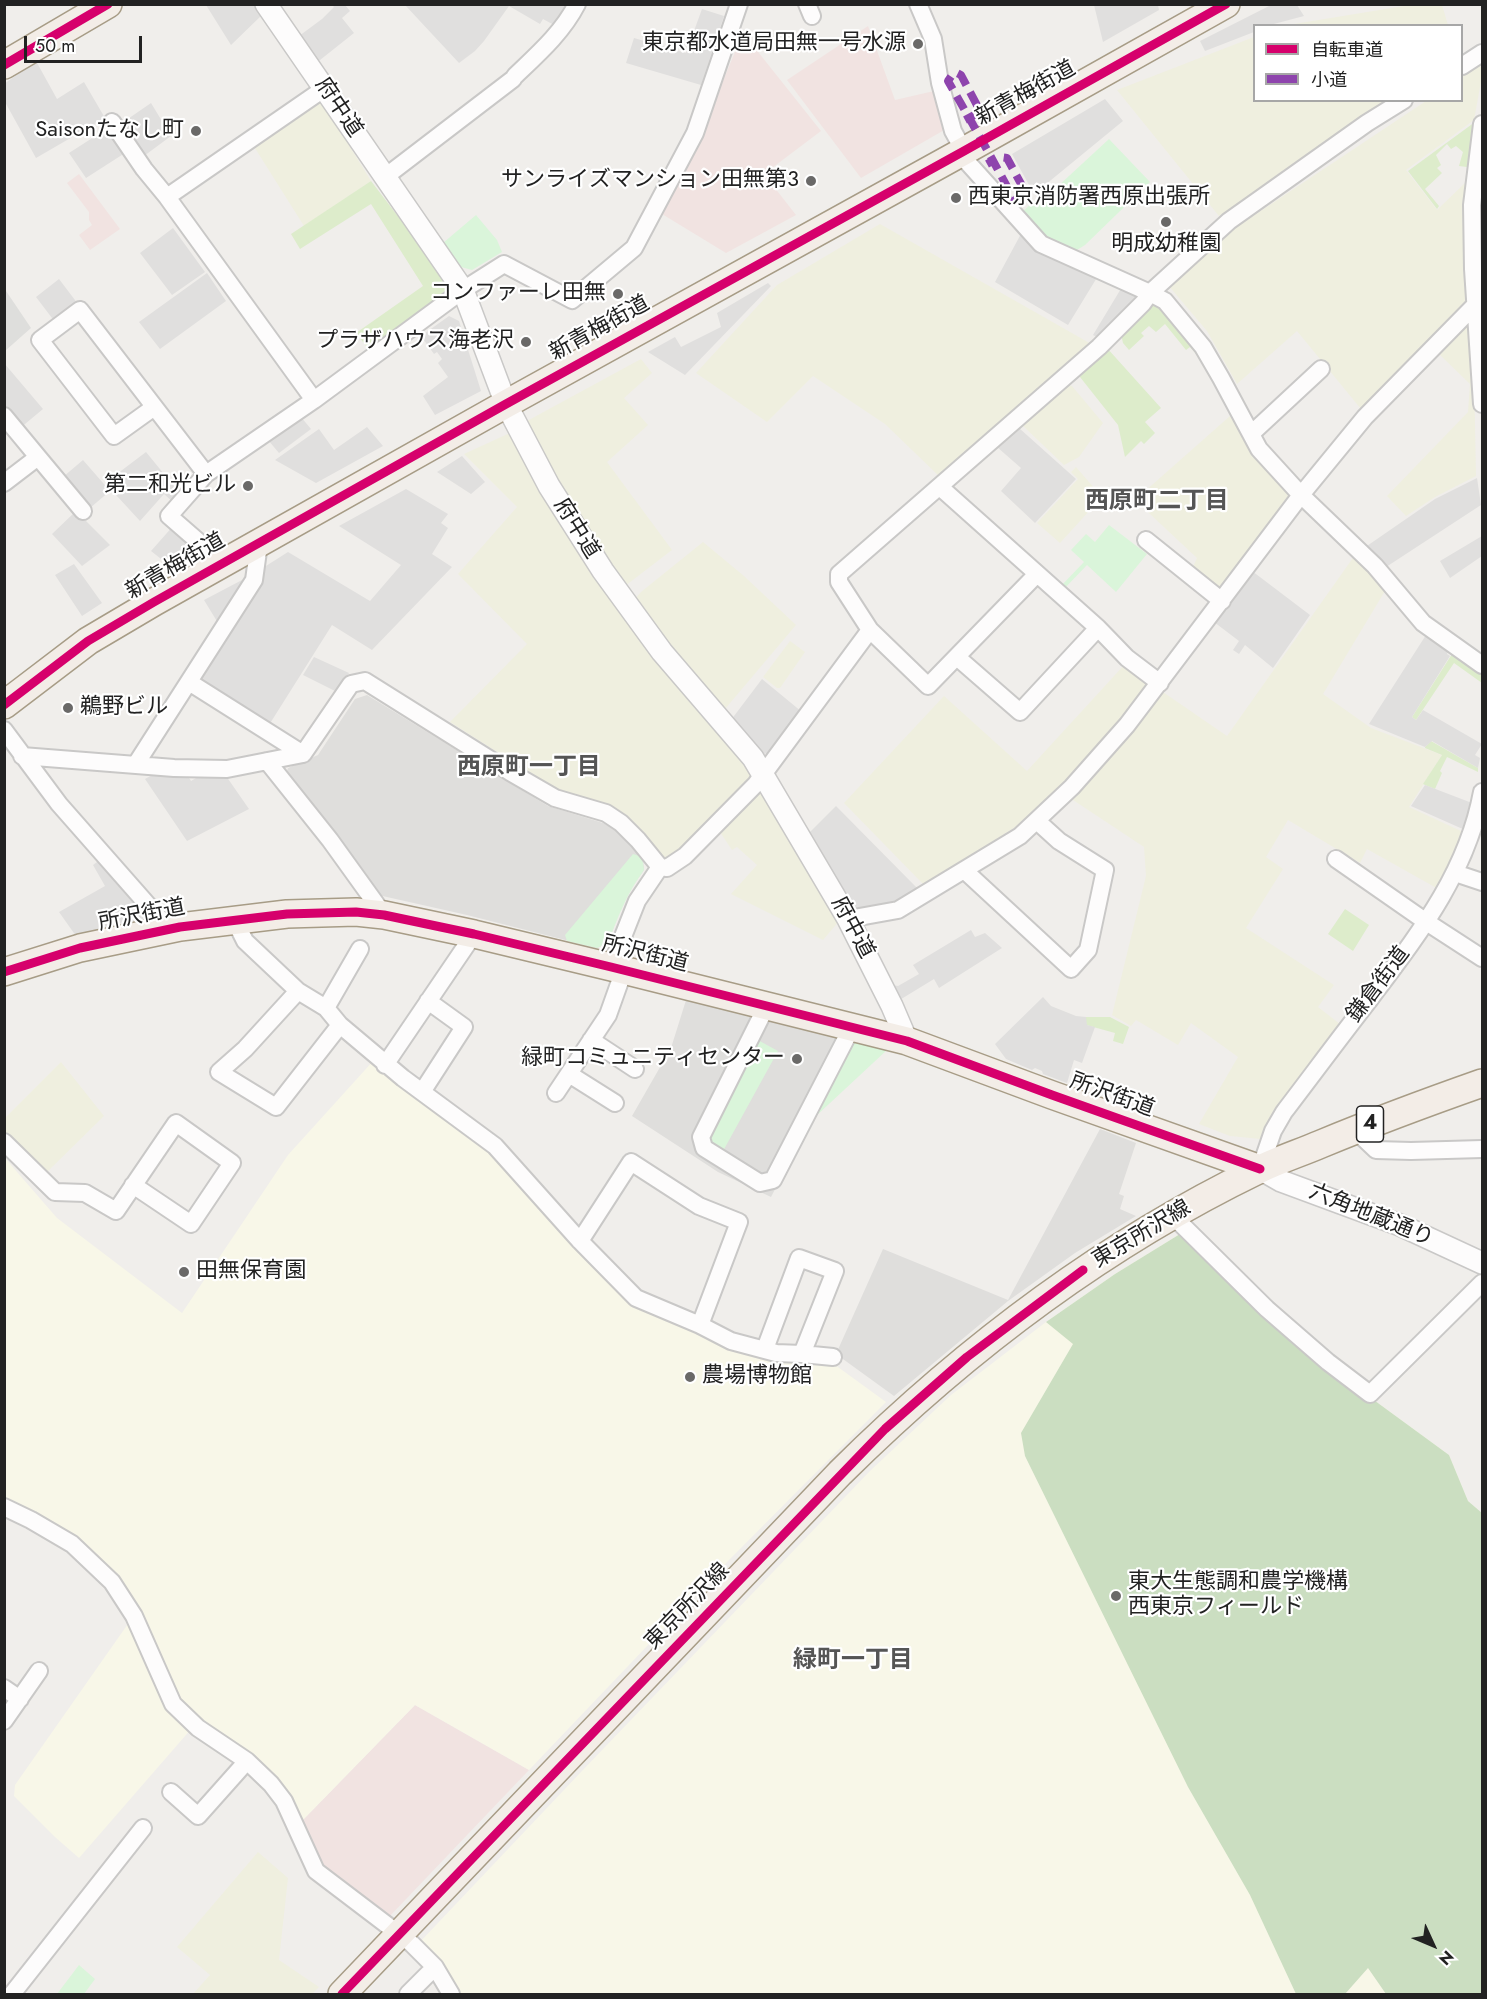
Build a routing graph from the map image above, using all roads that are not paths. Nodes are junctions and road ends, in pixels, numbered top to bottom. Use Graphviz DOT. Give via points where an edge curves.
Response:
graph roads {
  1 [pos="266,4"];
  2 [pos="577,4"];
  3 [pos="739,4"];
  4 [pos="918,4"];
  5 [pos="1226,4"];
  6 [pos="104,6"];
  7 [pos="1482,53"];
  8 [pos="4,65"];
  9 [pos="1463,65"];
  10 [pos="325,88"];
  11 [pos="1401,102"];
  12 [pos="112,122"];
  13 [pos="1482,124"];
  14 [pos="962,153"];
  15 [pos="385,177"];
  16 [pos="167,197"];
  17 [pos="1477,198"];
  18 [pos="1478,269"];
  19 [pos="463,290"];
  20 [pos="1150,293"];
  21 [pos="1476,303"];
  22 [pos="1321,369"];
  23 [pos="1481,375"];
  24 [pos="314,400"];
  25 [pos="506,404"];
  26 [pos="1482,404"];
  27 [pos="153,408"];
  28 [pos="4,416"];
  29 [pos="1251,434"];
  30 [pos="38,458"];
  31 [pos="206,474"];
  32 [pos="4,483"];
  33 [pos="940,487"];
  34 [pos="1301,495"];
  35 [pos="83,511"];
  36 [pos="1146,540"];
  37 [pos="259,544"];
  38 [pos="223,562"];
  39 [pos="1037,574"];
  40 [pos="1222,601"];
  41 [pos="1098,628"];
  42 [pos="870,630"];
  43 [pos="958,658"];
  44 [pos="1482,665"];
  45 [pos="189,682"];
  46 [pos="1160,683"];
  47 [pos="4,705"];
  48 [pos="4,729"];
  49 [pos="303,754"];
  50 [pos="22,756"];
  51 [pos="267,761"];
  52 [pos="136,764"];
  53 [pos="763,775"];
  54 [pos="1482,800"];
  55 [pos="1036,821"];
  56 [pos="1336,859"];
  57 [pos="660,867"];
  58 [pos="964,870"];
  59 [pos="1455,873"];
  60 [pos="1482,882"];
  61 [pos="384,915"];
  62 [pos="234,919"];
  63 [pos="848,919"];
  64 [pos="1425,921"];
  65 [pos="169,929"];
  66 [pos="474,934"];
  67 [pos="360,949"];
  68 [pos="1482,958"];
  69 [pos="617,968"];
  70 [pos="4,972"];
  71 [pos="298,991"];
  72 [pos="428,1001"];
  73 [pos="767,1005"];
  74 [pos="326,1008"];
  75 [pos="340,1025"];
  76 [pos="852,1027"];
  77 [pos="591,1040"];
  78 [pos="907,1041"];
  79 [pos="386,1065"];
  80 [pos="635,1069"];
  81 [pos="569,1074"];
  82 [pos="1482,1083"];
  83 [pos="422,1092"];
  84 [pos="556,1093"];
  85 [pos="615,1103"];
  86 [pos="1355,1130"];
  87 [pos="4,1142"];
  88 [pos="1482,1149"];
  89 [pos="1260,1169"];
  90 [pos="133,1185"];
  91 [pos="1172,1215"];
  92 [pos="580,1241"];
  93 [pos="1482,1263"];
  94 [pos="1482,1283"];
  95 [pos="700,1325"];
  96 [pos="765,1349"];
  97 [pos="802,1354"];
  98 [pos="833,1357"];
  99 [pos="4,1507"];
  100 [pos="39,1671"];
  101 [pos="4,1688"];
  102 [pos="20,1699"];
  103 [pos="4,1721"];
  104 [pos="247,1761"];
  105 [pos="171,1792"];
  106 [pos="143,1828"];
  107 [pos="400,1934"];
  108 [pos="435,1966"];
  109 [pos="12,1995"];
  110 [pos="342,1995"];
  111 [pos="408,1995"];
  112 [pos="451,1995"];
  1 -- 10 [label="street, 府中道"];
  2 -- 15 [label="street" via="558,33 514,77"];
  3 -- 19 [label="street" via="694,132 634,248 572,300 504,264"];
  4 -- 14 [label="street" via="933,39 940,83"];
  5 -- 14 [label="main road, 新青梅街道"];
  6 -- 8 [label="main road"];
  7 -- 9 [label="street"];
  10 -- 15 [label="street, 府中道"];
  10 -- 16 [label="street"];
  11 -- 20 [label="street" via="1229,220"];
  12 -- 16 [label="street"];
  13 -- 17 [label="street"];
  14 -- 20 [label="street" via="1041,244"];
  14 -- 25 [label="main road, 新青梅街道"];
  15 -- 19 [label="street, 府中道"];
  16 -- 24 [label="street"];
  17 -- 18 [label="street"];
  18 -- 21 [label="street"];
  19 -- 24 [label="street"];
  19 -- 25 [label="street, 府中道"];
  20 -- 29 [label="street" via="1165,301 1203,347"];
  20 -- 33 [label="street" via="1099,348"];
  21 -- 23 [label="street"];
  21 -- 34 [label="street" via="1365,417"];
  22 -- 29 [label="street"];
  23 -- 26 [label="street"];
  24 -- 31 [label="street"];
  25 -- 37 [label="main road, 新青梅街道"];
  25 -- 53 [label="street, 府中道" via="549,486 603,571 662,652 740,742"];
  27 -- 27 [label="street" via="80,310 40,340 114,435"];
  27 -- 31 [label="street"];
  28 -- 30 [label="street"];
  29 -- 34 [label="street" via="1259,449"];
  30 -- 32 [label="street"];
  30 -- 35 [label="street"];
  31 -- 38 [label="street" via="170,516"];
  33 -- 39 [label="street"];
  33 -- 42 [label="street" via="839,574 839,582"];
  34 -- 40 [label="street"];
  34 -- 44 [label="street" via="1375,566 1423,623"];
  36 -- 40 [label="street"];
  37 -- 38 [label="main road, 新青梅街道"];
  37 -- 45 [label="street" via="254,580"];
  38 -- 47 [label="main road, 新青梅街道" via="88,641"];
  39 -- 41 [label="street"];
  39 -- 43 [label="street"];
  40 -- 46 [label="street"];
  41 -- 43 [label="street" via="1020,712"];
  41 -- 46 [label="street" via="1127,658"];
  42 -- 43 [label="street" via="928,686"];
  42 -- 53 [label="street"];
  45 -- 49 [label="street"];
  45 -- 52 [label="street"];
  46 -- 55 [label="street" via="1072,787"];
  48 -- 50 [label="street"];
  49 -- 51 [label="street"];
  49 -- 57 [label="street" via="351,684 365,681 555,798 614,818"];
  50 -- 52 [label="street"];
  50 -- 65 [label="street"];
  51 -- 52 [label="street" via="227,769"];
  51 -- 61 [label="street"];
  53 -- 57 [label="street" via="685,856 667,868"];
  53 -- 63 [label="street, 府中道"];
  54 -- 59 [label="street, 鎌倉街道"];
  55 -- 58 [label="street" via="1020,836"];
  55 -- 58 [label="street" via="1059,841 1106,870 1088,950 1071,969"];
  56 -- 64 [label="street"];
  57 -- 69 [label="street" via="637,902"];
  58 -- 63 [label="street" via="898,910"];
  59 -- 60 [label="street"];
  59 -- 64 [label="street, 鎌倉街道"];
  61 -- 62 [label="main road, 所沢街道" via="318,912"];
  61 -- 66 [label="main road, 所沢街道"];
  62 -- 65 [label="main road, 所沢街道"];
  62 -- 71 [label="street" via="245,941"];
  63 -- 78 [label="street, 府中道"];
  64 -- 68 [label="street"];
  64 -- 89 [label="street, 鎌倉街道" via="1284,1112"];
  65 -- 70 [label="main road, 所沢街道" via="80,948"];
  66 -- 69 [label="main road, 所沢街道"];
  66 -- 72 [label="street"];
  67 -- 74 [label="street"];
  69 -- 73 [label="main road, 所沢街道"];
  69 -- 77 [label="street" via="608,1015"];
  71 -- 74 [label="street"];
  71 -- 75 [label="street" via="219,1072 276,1107"];
  72 -- 79 [label="street"];
  72 -- 83 [label="street" via="464,1027"];
  73 -- 76 [label="main road, 所沢街道"];
  73 -- 76 [label="street" via="701,1137 705,1148 760,1182 773,1180"];
  74 -- 75 [label="street"];
  75 -- 79 [label="street"];
  76 -- 78 [label="main road, 所沢街道"];
  77 -- 80 [label="street"];
  77 -- 81 [label="street"];
  78 -- 89 [label="main road, 所沢街道"];
  79 -- 83 [label="street"];
  81 -- 84 [label="street"];
  81 -- 85 [label="street"];
  82 -- 86 [label="main road, 4"];
  83 -- 92 [label="street" via="495,1146"];
  86 -- 88 [label="street" via="1376,1150"];
  86 -- 89 [label="main road, 4"];
  87 -- 90 [label="street" via="55,1192 85,1193 116,1211"];
  89 -- 91 [label="main road, 東京所沢線 / 4"];
  89 -- 93 [label="street, 六角地蔵通り" via="1281,1181 1400,1225"];
  90 -- 90 [label="street" via="176,1123 232,1163 191,1224"];
  91 -- 94 [label="street" via="1268,1309 1370,1394"];
  91 -- 107 [label="main road, 東京所沢線 / 4" via="1043,1298 967,1357 885,1429"];
  92 -- 95 [label="street" via="636,1298"];
  92 -- 95 [label="street" via="632,1162 699,1206 739,1222"];
  95 -- 96 [label="street" via="731,1341"];
  96 -- 97 [label="street"];
  96 -- 97 [label="street" via="800,1258 835,1271"];
  97 -- 98 [label="street"];
  99 -- 104 [label="street" via="72,1544 112,1582 134,1616 173,1704 198,1728"];
  100 -- 102 [label="street"];
  101 -- 102 [label="street"];
  102 -- 103 [label="street"];
  104 -- 105 [label="street" via="198,1816"];
  104 -- 107 [label="street" via="284,1801 316,1871"];
  106 -- 109 [label="street"];
  107 -- 108 [label="street"];
  107 -- 110 [label="main road, 東京所沢線 / 4"];
  108 -- 111 [label="street"];
  108 -- 112 [label="street"];
}
